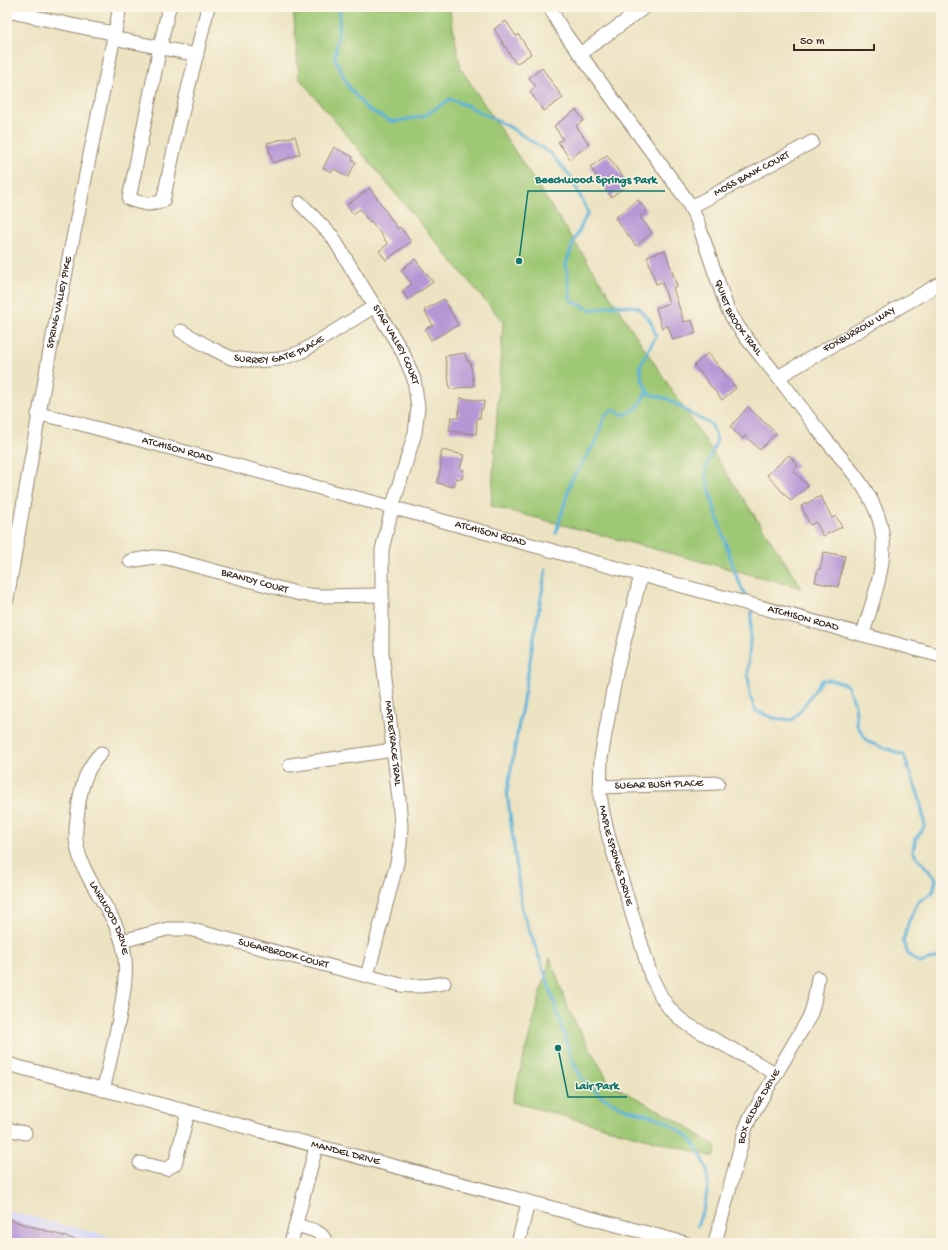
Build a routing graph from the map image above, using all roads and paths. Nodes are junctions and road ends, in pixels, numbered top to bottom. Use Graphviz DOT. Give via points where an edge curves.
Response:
graph roads {
  1 [pos="120,7"];
  2 [pos="169,7"];
  3 [pos="208,7"];
  4 [pos="550,7"];
  5 [pos="645,7"];
  6 [pos="7,11"];
  7 [pos="114,35"];
  8 [pos="160,48"];
  9 [pos="580,54"];
  10 [pos="197,55"];
  11 [pos="812,142"];
  12 [pos="300,203"];
  13 [pos="691,207"];
  14 [pos="941,283"];
  15 [pos="375,306"];
  16 [pos="181,330"];
  17 [pos="778,376"];
  18 [pos="38,414"];
  19 [pos="392,508"];
  20 [pos="130,561"];
  21 [pos="641,575"];
  22 [pos="382,595"];
  23 [pos="7,599"];
  24 [pos="863,634"];
  25 [pos="941,656"];
  26 [pos="393,750"];
  27 [pos="101,753"];
  28 [pos="290,765"];
  29 [pos="718,783"];
  30 [pos="600,787"];
  31 [pos="122,941"];
  32 [pos="367,976"];
  33 [pos="818,978"];
  34 [pos="444,983"];
  35 [pos="7,1064"];
  36 [pos="775,1073"];
  37 [pos="103,1090"];
  38 [pos="188,1113"];
  39 [pos="7,1129"];
  40 [pos="25,1133"];
  41 [pos="316,1146"];
  42 [pos="140,1163"];
  43 [pos="528,1203"];
  44 [pos="296,1225"];
  45 [pos="645,1238"];
  46 [pos="660,1240"];
  47 [pos="291,1243"];
  48 [pos="326,1243"];
  49 [pos="518,1243"];
  50 [pos="684,1243"];
  51 [pos="715,1243"];
  1 -- 7 [label="street, SPRING VALLEY PIKE"];
  2 -- 8 [label="street"];
  3 -- 10 [label="street"];
  4 -- 9 [label="street, QUIET BROOK TRAIL"];
  5 -- 9 [label="street"];
  6 -- 7 [label="street"];
  7 -- 8 [label="street"];
  7 -- 18 [label="street, SPRING VALLEY PIKE"];
  8 -- 10 [label="street"];
  8 -- 10 [label="street" via="129,199 139,203 153,205 163,201"];
  9 -- 13 [label="street, QUIET BROOK TRAIL"];
  11 -- 13 [label="street, MOSS BANK COURT"];
  12 -- 15 [label="street, STAR VALLEY COURT" via="332,236"];
  13 -- 17 [label="street, QUIET BROOK TRAIL" via="727,308 743,334"];
  14 -- 17 [label="street, FOXBURROW WAY"];
  15 -- 16 [label="street, SURREY GATE PLACE" via="301,352 280,359 255,361 231,358"];
  15 -- 19 [label="street, STAR VALLEY COURT" via="403,353 414,379 418,407 415,433"];
  17 -- 24 [label="street, QUIET BROOK TRAIL" via="865,490 879,520 883,553"];
  18 -- 19 [label="street, ATCHISON ROAD"];
  18 -- 23 [label="street, SPRING VALLEY PIKE"];
  19 -- 21 [label="street, ATCHISON ROAD"];
  19 -- 22 [label="street, MAPLETRACE TRAIL" via="382,550"];
  20 -- 22 [label="street, BRANDY COURT" via="154,557 167,558 300,594"];
  21 -- 24 [label="street, ATCHISON ROAD"];
  21 -- 30 [label="street, MAPLE SPRINGS DRIVE" via="615,682 601,758"];
  22 -- 26 [label="street, MAPLETRACE TRAIL" via="382,653"];
  24 -- 25 [label="street, ATCHISON ROAD"];
  26 -- 28 [label="street"];
  26 -- 32 [label="street, MAPLETRACE TRAIL" via="400,799 400,844"];
  27 -- 31 [label="street, LAIRWOOD DRIVE" via="90,766 84,780 75,829 76,840 85,871"];
  29 -- 30 [label="street, SUGAR BUSH PLACE"];
  30 -- 36 [label="street, MAPLE SPRINGS DRIVE" via="602,813 609,838 651,976 662,998 679,1018 690,1026"];
  31 -- 32 [label="street, SUGARBROOK COURT" via="167,929 189,929"];
  31 -- 37 [label="street, LAIRWOOD DRIVE" via="126,966 124,990 112,1057"];
  32 -- 34 [label="street, SUGARBROOK COURT" via="415,987"];
  33 -- 36 [label="street, BOX ELDER DRIVE" via="810,1016"];
  35 -- 37 [label="street, MANDEL DRIVE"];
  36 -- 51 [label="street, BOX ELDER DRIVE" via="745,1130"];
  37 -- 38 [label="street, MANDEL DRIVE"];
  38 -- 41 [label="street, MANDEL DRIVE"];
  38 -- 42 [label="street" via="175,1164 166,1169"];
  39 -- 40 [label="street"];
  41 -- 43 [label="street, MANDEL DRIVE"];
  41 -- 44 [label="street"];
  43 -- 45 [label="street, MANDEL DRIVE"];
  43 -- 49 [label="street"];
  44 -- 47 [label="street"];
  44 -- 48 [label="street" via="321,1233"];
  45 -- 46 [label="street, MANDEL DRIVE"];
  46 -- 50 [label="street, MANDEL DRIVE"];
}
